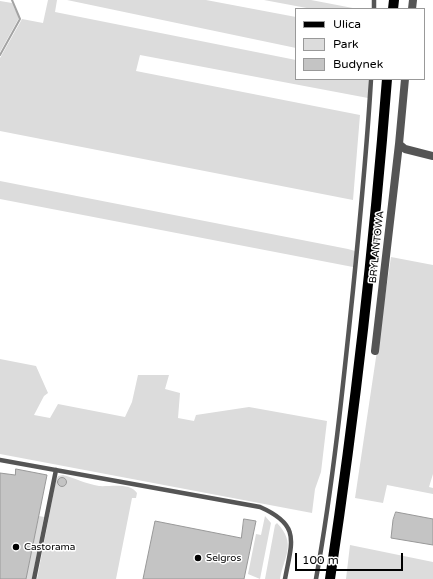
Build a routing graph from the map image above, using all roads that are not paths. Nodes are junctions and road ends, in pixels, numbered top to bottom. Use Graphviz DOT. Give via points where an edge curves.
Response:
graph roads {
  1 [pos="371,80"];
  2 [pos="387,80"];
  3 [pos="405,80"];
  4 [pos="399,144"];
  5 [pos="433,156"];
  6 [pos="375,351"];
  7 [pos="0,460"];
  8 [pos="56,470"];
  9 [pos="34,579"];
  10 [pos="285,579"];
  11 [pos="316,579"];
  12 [pos="330,579"];
  1 -- 11 [label="lane" via="368,142 346,360 326,521"];
  2 -- 12 [label="main road" via="378,186"];
  3 -- 4 [label="street, BRYLANTOWA"];
  4 -- 5 [label="street" via="405,150"];
  4 -- 6 [label="street, BRYLANTOWA"];
  7 -- 8 [label="lane"];
  8 -- 9 [label="lane"];
  8 -- 10 [label="lane" via="260,507 284,522 291,534 292,544"];
}
